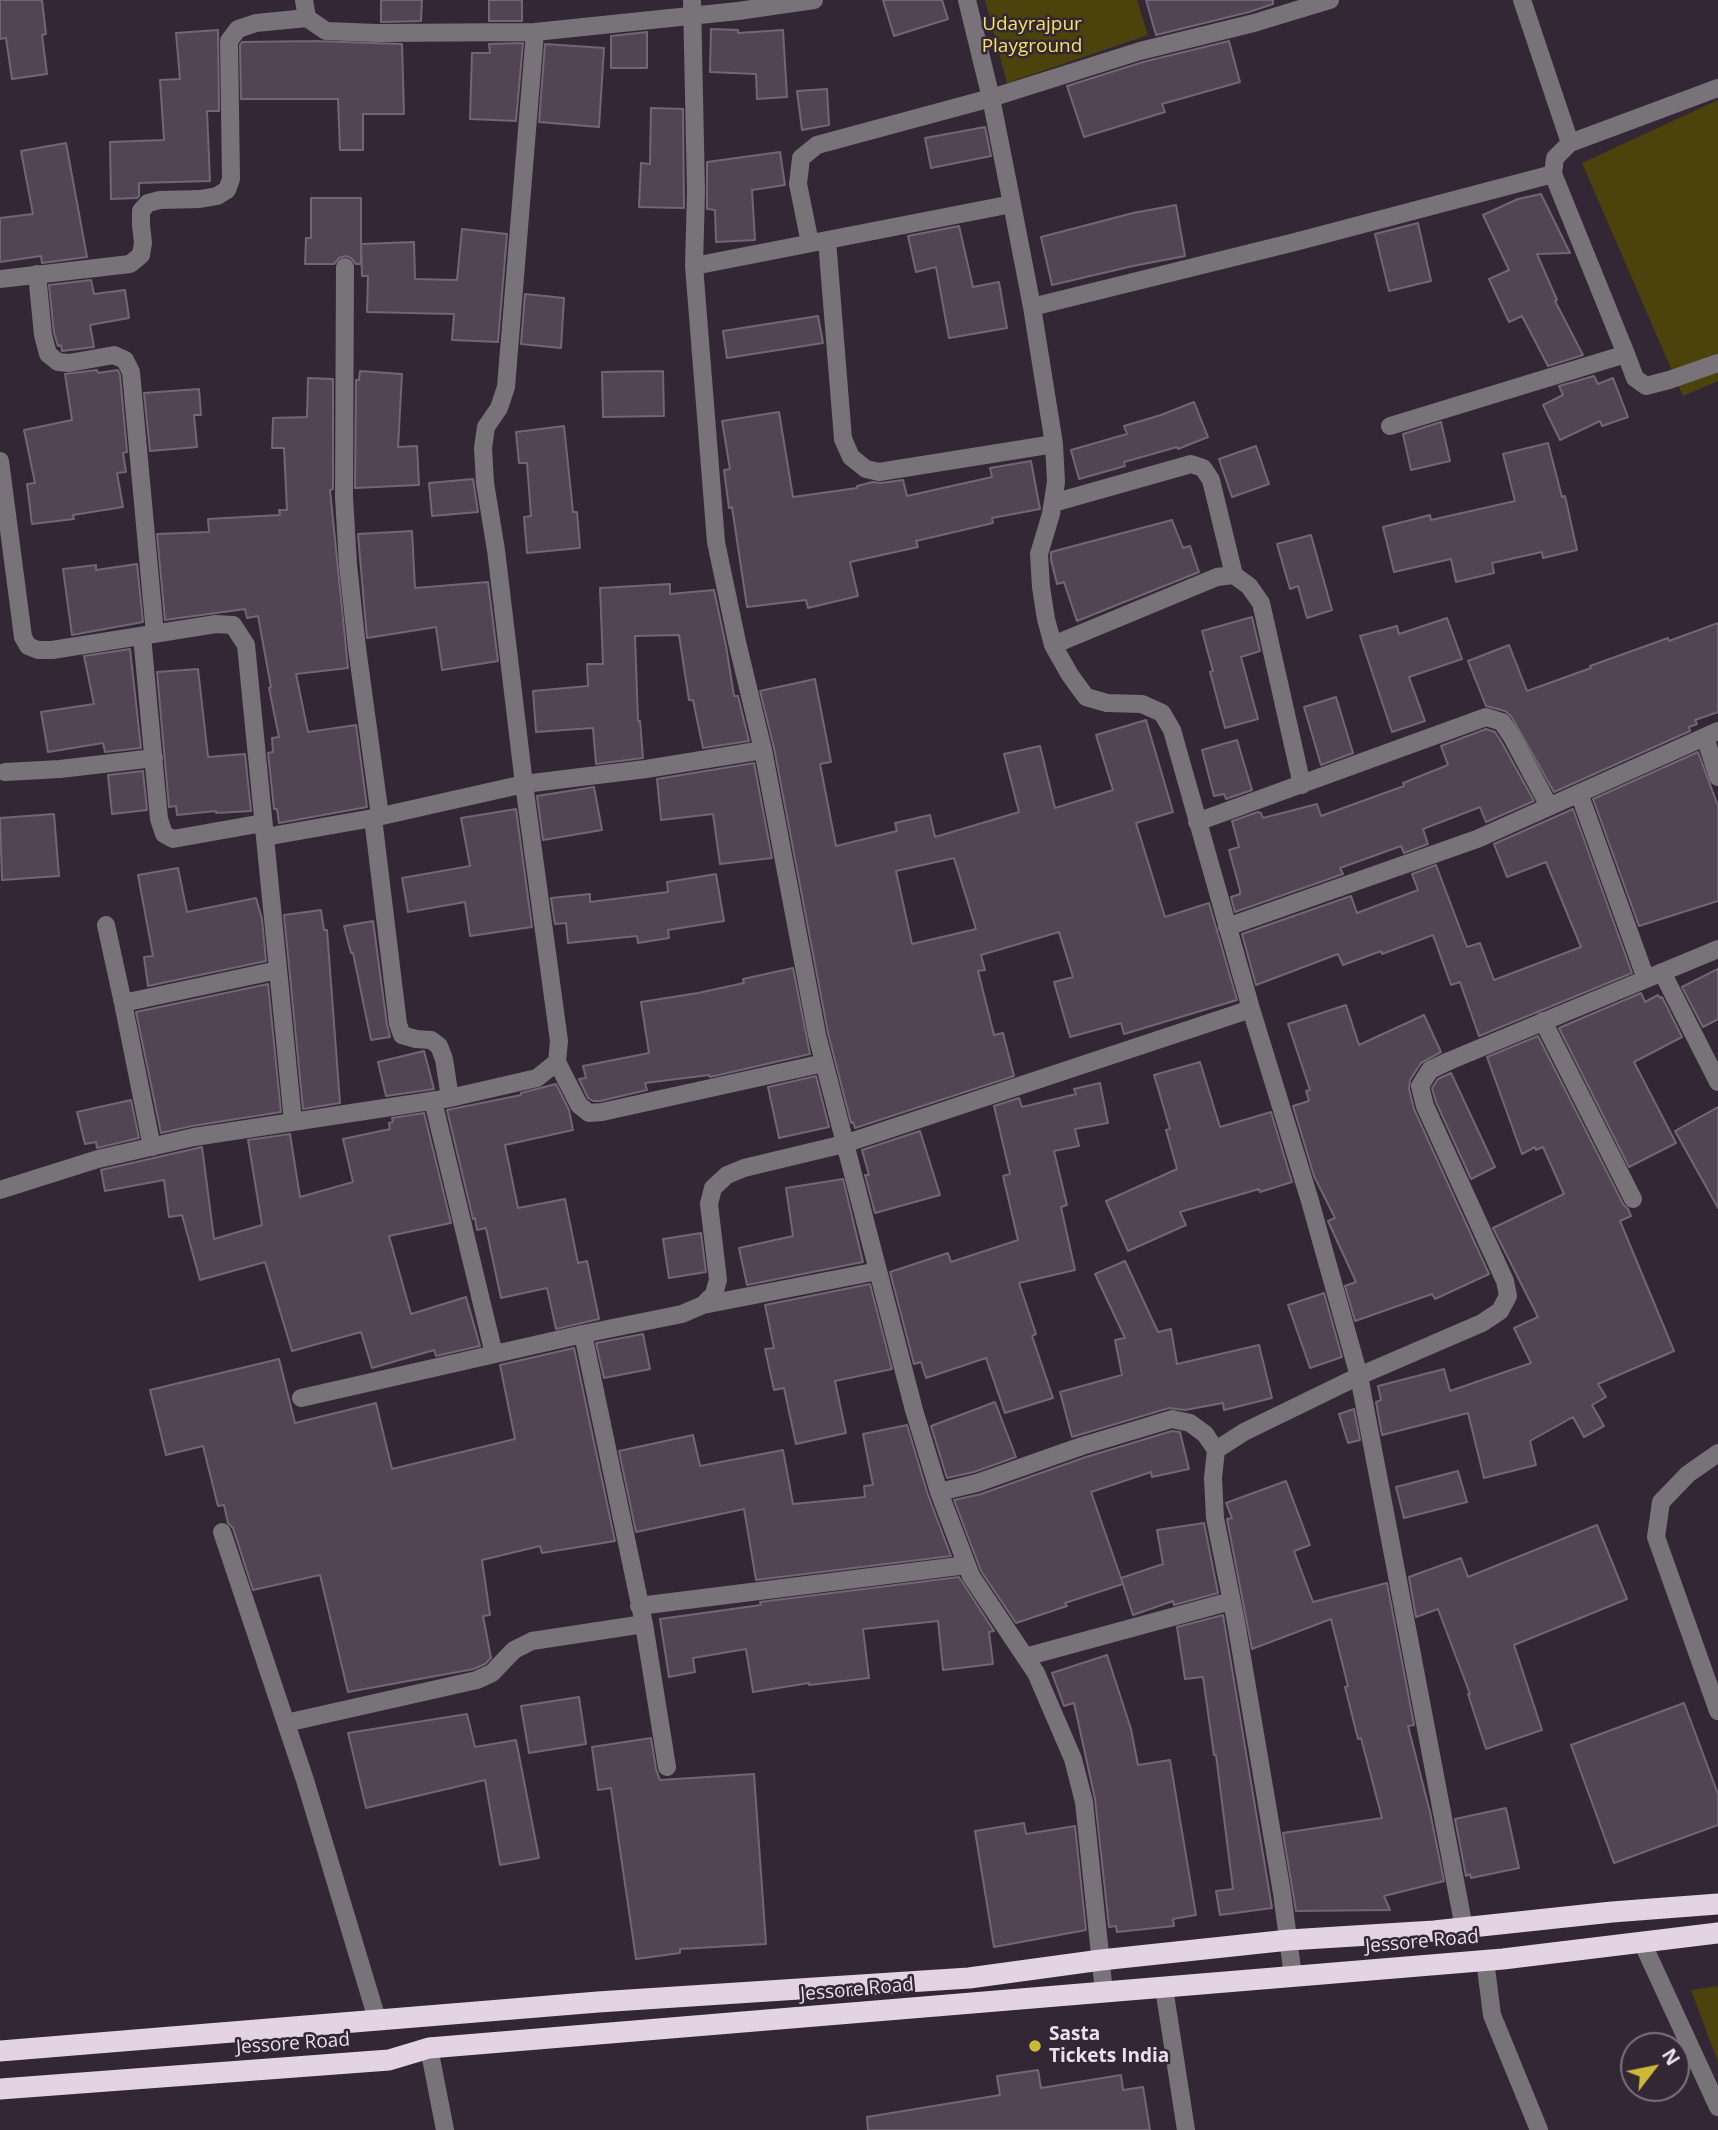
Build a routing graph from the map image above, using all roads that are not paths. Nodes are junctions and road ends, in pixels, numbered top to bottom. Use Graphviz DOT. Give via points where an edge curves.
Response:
graph roads {
  1 [pos="304,0"];
  2 [pos="814,0"];
  3 [pos="967,0"];
  4 [pos="1330,0"];
  5 [pos="1522,0"];
  6 [pos="692,7"];
  7 [pos="307,18"];
  8 [pos="535,32"];
  9 [pos="1718,88"];
  10 [pos="991,97"];
  11 [pos="1570,143"];
  12 [pos="1553,174"];
  13 [pos="1012,204"];
  14 [pos="818,241"];
  15 [pos="694,266"];
  16 [pos="345,267"];
  17 [pos="37,274"];
  18 [pos="0,279"];
  19 [pos="1032,307"];
  20 [pos="1626,354"];
  21 [pos="1718,363"];
  22 [pos="1390,426"];
  23 [pos="1054,444"];
  24 [pos="0,461"];
  25 [pos="1053,503"];
  26 [pos="1234,575"];
  27 [pos="149,635"];
  28 [pos="1053,645"];
  29 [pos="1711,734"];
  30 [pos="763,750"];
  31 [pos="154,758"];
  32 [pos="5,772"];
  33 [pos="1718,776"];
  34 [pos="524,784"];
  35 [pos="1302,785"];
  36 [pos="1579,793"];
  37 [pos="1549,806"];
  38 [pos="377,817"];
  39 [pos="1198,822"];
  40 [pos="264,830"];
  41 [pos="106,925"];
  42 [pos="1227,927"];
  43 [pos="1718,949"];
  44 [pos="278,970"];
  45 [pos="1654,975"];
  46 [pos="124,1003"];
  47 [pos="1251,1009"];
  48 [pos="1543,1021"];
  49 [pos="557,1062"];
  50 [pos="824,1063"];
  51 [pos="1718,1082"];
  52 [pos="442,1100"];
  53 [pos="293,1121"];
  54 [pos="844,1144"];
  55 [pos="152,1147"];
  56 [pos="0,1190"];
  57 [pos="1633,1199"];
  58 [pos="878,1271"];
  59 [pos="703,1305"];
  60 [pos="583,1334"];
  61 [pos="494,1354"];
  62 [pos="1359,1376"];
  63 [pos="301,1398"];
  64 [pos="1216,1450"];
  65 [pos="1718,1453"];
  66 [pos="939,1492"];
  67 [pos="222,1532"];
  68 [pos="967,1565"];
  69 [pos="1231,1601"];
  70 [pos="642,1615"];
  71 [pos="1025,1657"];
  72 [pos="1718,1711"];
  73 [pos="286,1723"];
  74 [pos="667,1767"];
  75 [pos="1718,1904"];
  76 [pos="1464,1928"];
  77 [pos="1718,1933"];
  78 [pos="1289,1940"];
  79 [pos="1642,1942"];
  80 [pos="1101,1960"];
  81 [pos="1485,1960"];
  82 [pos="1293,1976"];
  83 [pos="1164,1988"];
  84 [pos="1104,1992"];
  85 [pos="377,2019"];
  86 [pos="429,2049"];
  87 [pos="0,2051"];
  88 [pos="0,2089"];
  89 [pos="1718,2107"];
  90 [pos="444,2130"];
  91 [pos="1186,2130"];
  92 [pos="1539,2130"];
  1 -- 7 [label="street"];
  2 -- 6 [label="street" via="771,7"];
  3 -- 10 [label="street"];
  4 -- 10 [label="street"];
  5 -- 11 [label="street"];
  6 -- 8 [label="street"];
  6 -- 15 [label="street"];
  7 -- 8 [label="street" via="326,31"];
  7 -- 17 [label="street" via="256,23 238,29 229,41 231,179 227,190 200,199 148,203 141,211 141,256 130,264"];
  8 -- 34 [label="street" via="506,387 486,428 483,448"];
  9 -- 11 [label="street"];
  10 -- 13 [label="street"];
  10 -- 14 [label="street" via="817,145 801,158 798,184"];
  11 -- 12 [label="street" via="1556,158"];
  12 -- 19 [label="street"];
  12 -- 20 [label="street"];
  13 -- 14 [label="street"];
  13 -- 19 [label="street"];
  14 -- 15 [label="street"];
  14 -- 23 [label="street" via="843,439 851,457 879,472"];
  15 -- 30 [label="street" via="716,542"];
  16 -- 38 [label="street" via="344,498"];
  17 -- 18 [label="street"];
  17 -- 27 [label="street" via="48,354 69,363 114,355 125,360 131,372"];
  19 -- 23 [label="street"];
  20 -- 21 [label="street" via="1635,378 1646,386"];
  20 -- 22 [label="street"];
  23 -- 25 [label="street"];
  24 -- 27 [label="street" via="23,637 28,646 52,650"];
  25 -- 26 [label="street" via="1191,464 1203,468 1211,480"];
  25 -- 28 [label="street" via="1039,554 1042,598"];
  26 -- 28 [label="street" via="1217,577"];
  26 -- 35 [label="street" via="1250,586 1261,603"];
  27 -- 31 [label="street"];
  27 -- 40 [label="street" via="216,624 233,625 240,633 246,645"];
  28 -- 39 [label="street" via="1086,697 1142,704 1162,713 1172,730"];
  29 -- 33 [label="street"];
  29 -- 36 [label="street"];
  30 -- 34 [label="street"];
  30 -- 50 [label="street"];
  31 -- 32 [label="street"];
  31 -- 40 [label="street" via="164,834 173,839"];
  34 -- 38 [label="street"];
  34 -- 49 [label="street" via="559,1041"];
  35 -- 37 [label="street" via="1486,717 1502,722 1513,737"];
  35 -- 39 [label="street"];
  36 -- 37 [label="street"];
  36 -- 45 [label="street"];
  37 -- 42 [label="street" via="1477,839"];
  38 -- 40 [label="street"];
  38 -- 52 [label="street" via="398,1024 402,1035 439,1046 444,1059"];
  39 -- 42 [label="street"];
  40 -- 44 [label="street"];
  41 -- 46 [label="street"];
  42 -- 47 [label="street"];
  43 -- 45 [label="street"];
  44 -- 46 [label="street"];
  44 -- 53 [label="street"];
  45 -- 48 [label="street"];
  45 -- 51 [label="street"];
  46 -- 55 [label="street"];
  47 -- 54 [label="street"];
  47 -- 62 [label="street"];
  48 -- 57 [label="street"];
  48 -- 62 [label="street" via="1430,1070 1420,1086 1508,1296 1500,1311 1482,1323"];
  49 -- 50 [label="street" via="579,1105 589,1113"];
  49 -- 52 [label="street" via="537,1078"];
  50 -- 54 [label="street"];
  52 -- 53 [label="street"];
  52 -- 61 [label="street"];
  53 -- 55 [label="street"];
  54 -- 58 [label="street"];
  54 -- 59 [label="street" via="744,1168 713,1188 709,1204 719,1280"];
  55 -- 56 [label="street"];
  58 -- 59 [label="street"];
  58 -- 66 [label="street"];
  59 -- 60 [label="street" via="682,1314"];
  60 -- 61 [label="street"];
  60 -- 70 [label="street"];
  61 -- 63 [label="street"];
  62 -- 64 [label="street"];
  62 -- 76 [label="street"];
  64 -- 66 [label="street" via="1190,1423 1172,1419"];
  64 -- 69 [label="street" via="1215,1518"];
  65 -- 72 [label="street" via="1688,1474 1661,1502 1656,1537"];
  66 -- 68 [label="street"];
  67 -- 73 [label="street"];
  68 -- 70 [label="street"];
  68 -- 71 [label="street"];
  69 -- 71 [label="street"];
  69 -- 78 [label="street"];
  70 -- 73 [label="street" via="532,1642 513,1650 492,1673 477,1680"];
  70 -- 74 [label="street"];
  71 -- 80 [label="street" via="1073,1759 1084,1802"];
  73 -- 85 [label="street"];
  75 -- 76 [label="highway"];
  76 -- 78 [label="highway"];
  77 -- 79 [label="highway, Jessore Road"];
  78 -- 80 [label="highway"];
  78 -- 82 [label="street"];
  79 -- 81 [label="highway, Jessore Road"];
  79 -- 89 [label="street"];
  80 -- 84 [label="street"];
  80 -- 85 [label="highway" via="969,1978"];
  81 -- 82 [label="highway, Jessore Road"];
  81 -- 92 [label="street" via="1492,2015"];
  82 -- 83 [label="highway, Jessore Road"];
  83 -- 84 [label="highway, Jessore Road"];
  83 -- 91 [label="street"];
  84 -- 86 [label="highway, Jessore Road"];
  85 -- 87 [label="highway"];
  86 -- 88 [label="highway, Jessore Road" via="389,2060"];
  86 -- 90 [label="street"];
}
